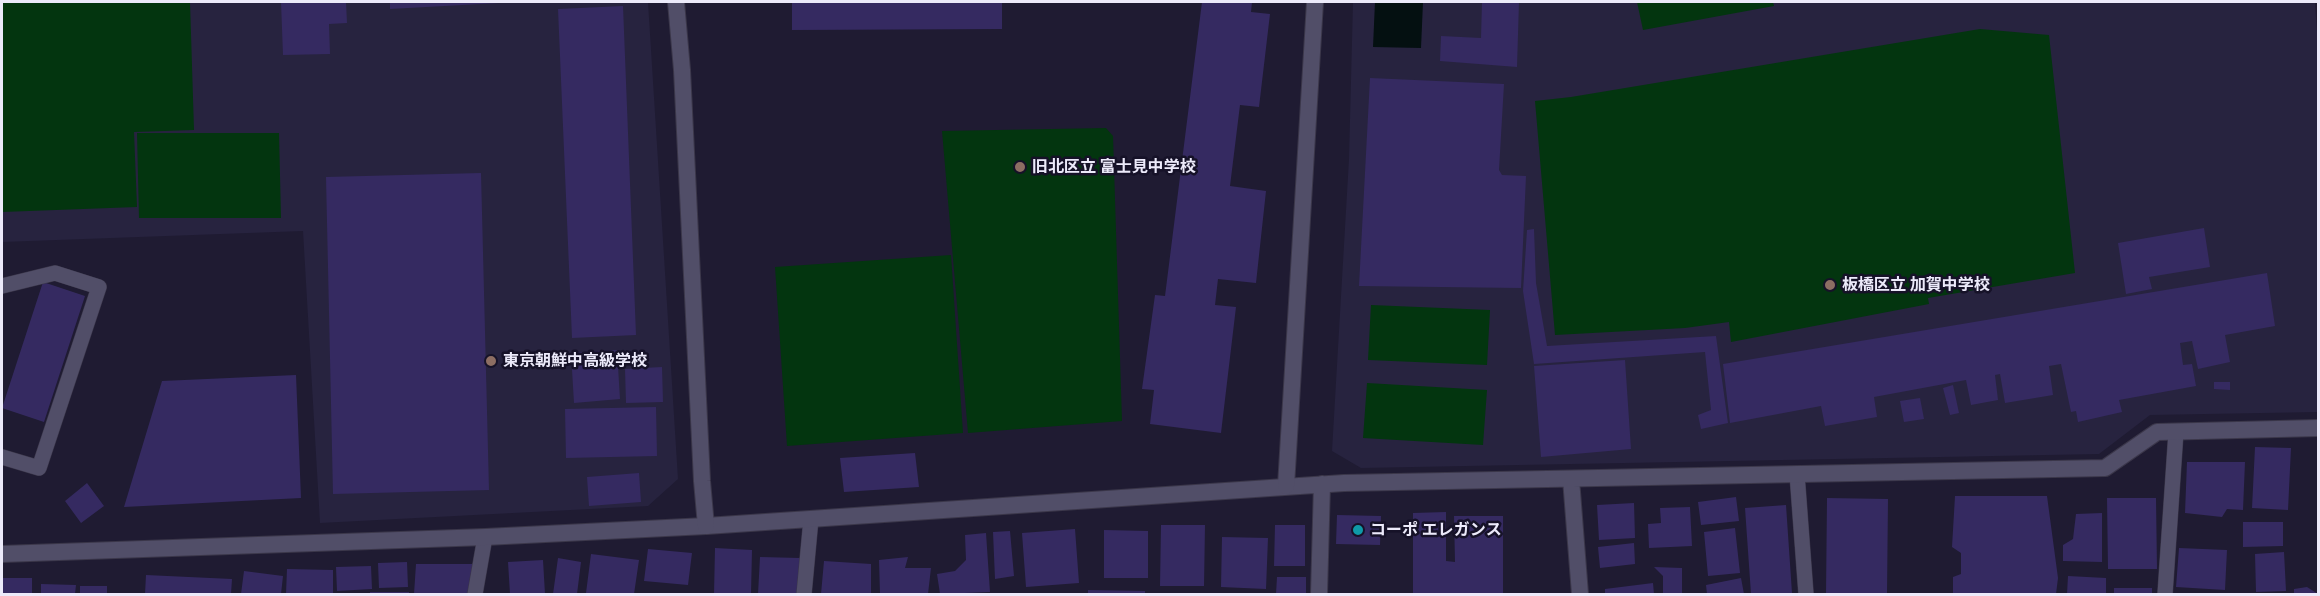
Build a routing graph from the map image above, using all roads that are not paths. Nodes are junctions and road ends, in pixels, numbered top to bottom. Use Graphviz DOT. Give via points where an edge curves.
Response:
graph roads {
  1 [pos="676,2"];
  2 [pos="1315,2"];
  3 [pos="2,286"];
  4 [pos="2319,428"];
  5 [pos="2176,432"];
  6 [pos="2,457"];
  7 [pos="1797,474"];
  8 [pos="1571,479"];
  9 [pos="1322,484"];
  10 [pos="1286,486"];
  11 [pos="811,519"];
  12 [pos="706,526"];
  13 [pos="485,537"];
  14 [pos="2,554"];
  15 [pos="475,594"];
  16 [pos="804,594"];
  17 [pos="1319,594"];
  18 [pos="1580,594"];
  19 [pos="1806,594"];
  20 [pos="2165,594"];
  1 -- 12 [label="street"];
  2 -- 10 [label="street"];
  3 -- 6 [label="lane" via="55,273 99,287 39,468"];
  4 -- 5 [label="street"];
  5 -- 7 [label="street" via="2157,432 2105,468"];
  5 -- 20 [label="lane"];
  7 -- 8 [label="street"];
  7 -- 19 [label="lane"];
  8 -- 9 [label="street"];
  8 -- 18 [label="street"];
  9 -- 10 [label="street"];
  9 -- 17 [label="street"];
  10 -- 11 [label="street"];
  11 -- 12 [label="street"];
  11 -- 16 [label="lane"];
  12 -- 13 [label="street"];
  13 -- 14 [label="street"];
  13 -- 15 [label="lane"];
}
